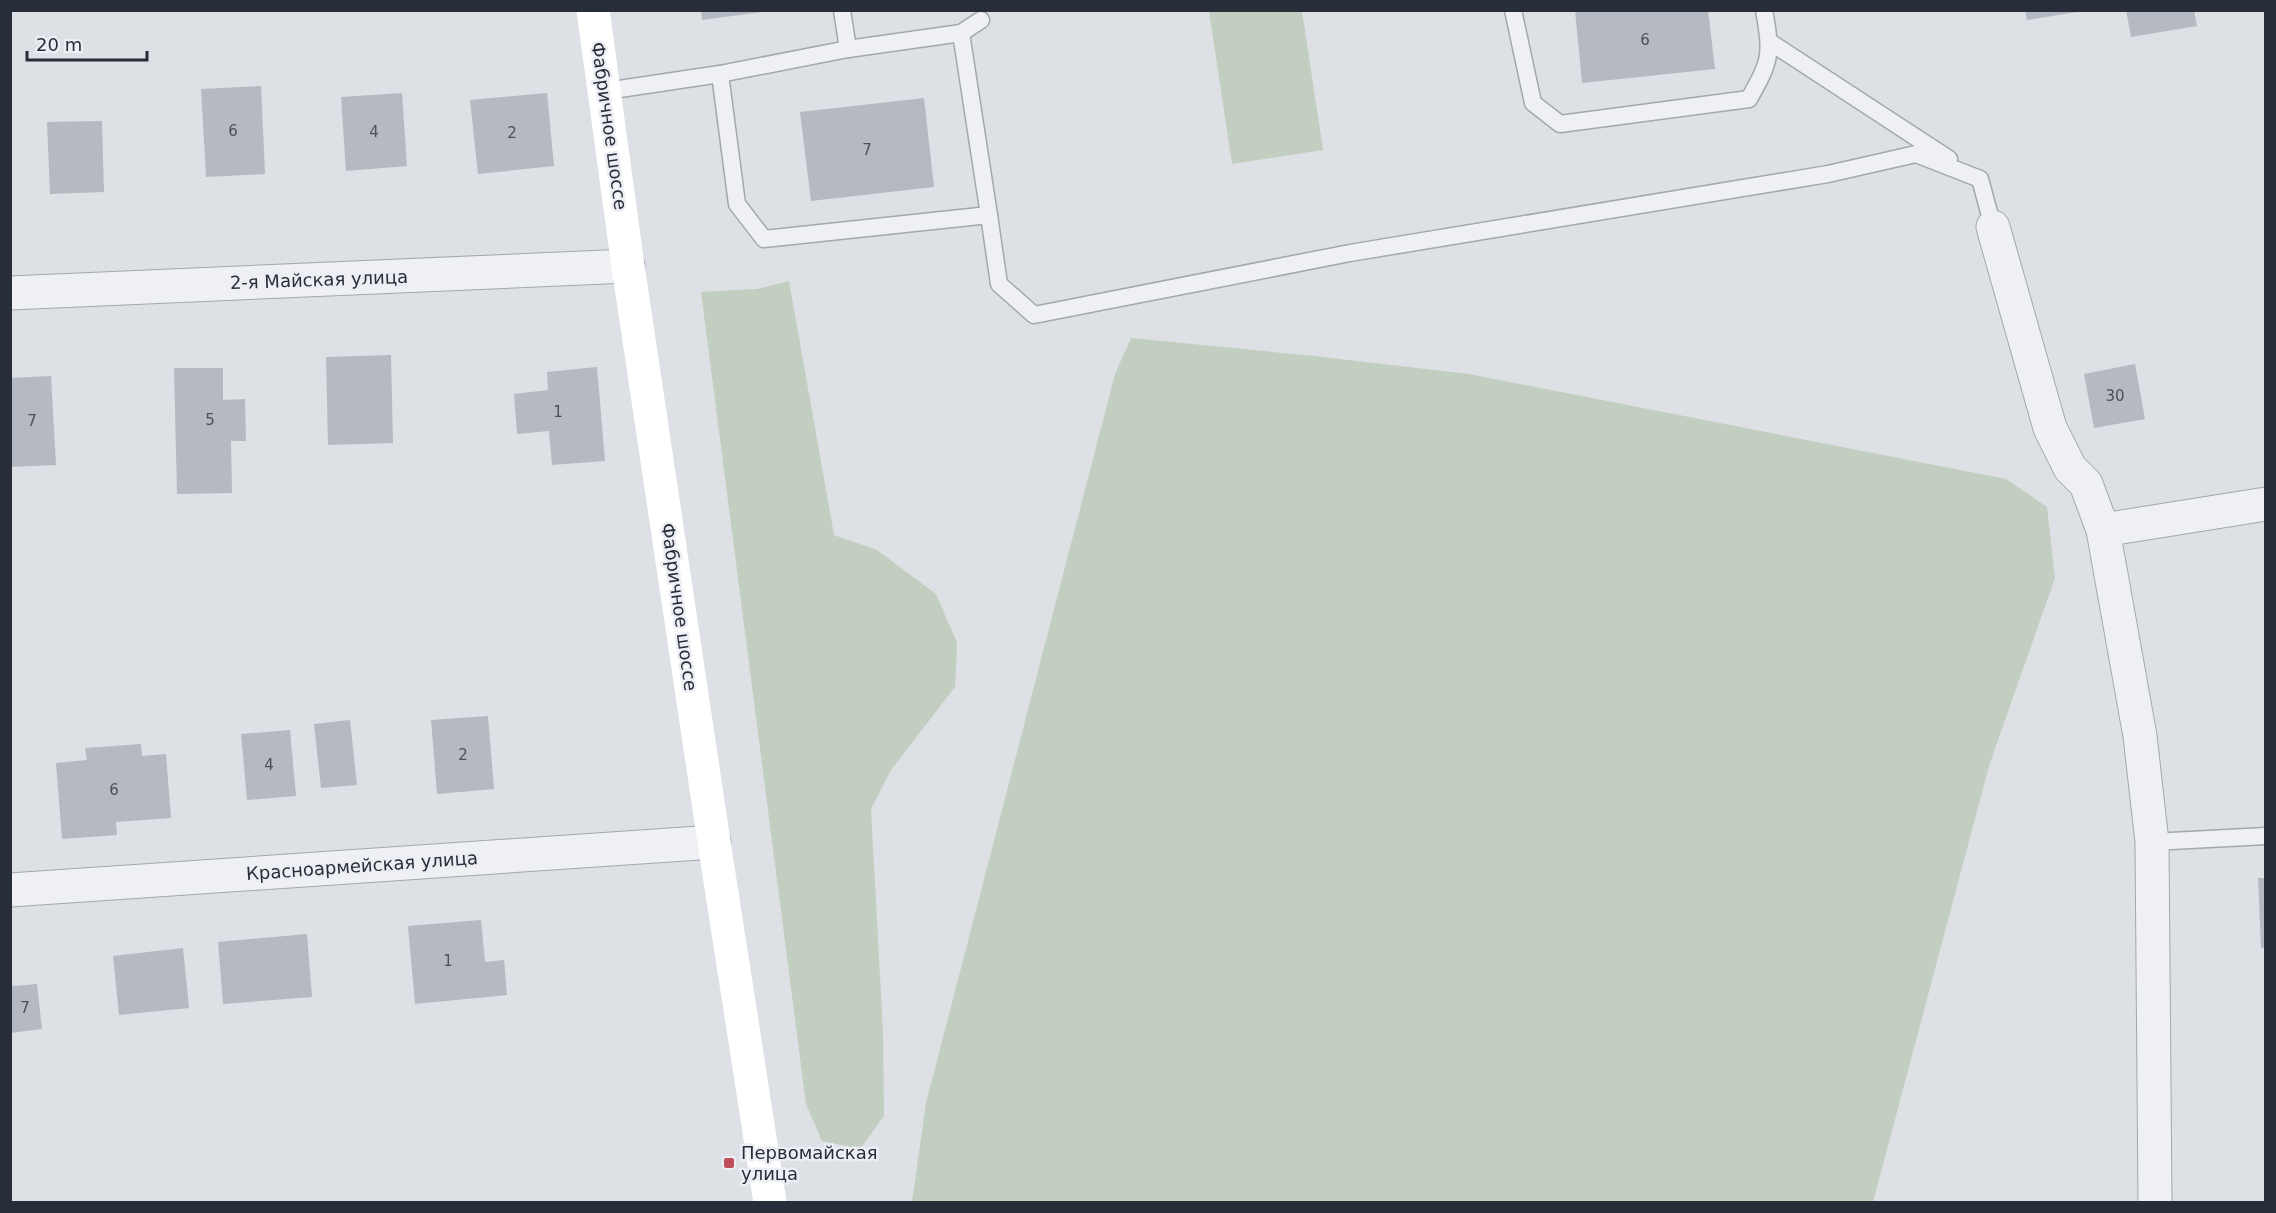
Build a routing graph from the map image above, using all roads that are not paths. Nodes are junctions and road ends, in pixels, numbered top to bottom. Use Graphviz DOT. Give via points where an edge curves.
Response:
graph roads {
  1 [pos="593,10"];
  2 [pos="842,10"];
  3 [pos="1513,10"];
  4 [pos="1764,10"];
  5 [pos="981,20"];
  6 [pos="961,33"];
  7 [pos="1770,42"];
  8 [pos="848,49"];
  9 [pos="720,74"];
  10 [pos="606,91"];
  11 [pos="1980,179"];
  12 [pos="989,215"];
  13 [pos="1993,227"];
  14 [pos="628,266"];
  15 [pos="10,293"];
  16 [pos="2265,504"];
  17 [pos="2103,530"];
  18 [pos="2265,836"];
  19 [pos="714,842"];
  20 [pos="2152,842"];
  21 [pos="10,890"];
  22 [pos="770,1203"];
  23 [pos="2155,1203"];
  1 -- 10 [label="main road, Фабричное шоссе"];
  2 -- 8 [label="lane"];
  3 -- 7 [label="lane" via="1533,103 1560,124 1749,99 1767,67"];
  4 -- 7 [label="lane"];
  5 -- 6 [label="lane"];
  6 -- 8 [label="lane"];
  6 -- 12 [label="lane"];
  7 -- 11 [label="lane"];
  8 -- 9 [label="lane"];
  9 -- 10 [label="lane"];
  9 -- 12 [label="lane" via="737,204 764,239"];
  10 -- 14 [label="main road, Фабричное шоссе"];
  11 -- 12 [label="lane" via="1916,153 1828,174 1350,253 1034,315 999,284"];
  11 -- 13 [label="lane"];
  13 -- 17 [label="street" via="2050,429 2070,468 2086,484"];
  14 -- 15 [label="street, 2-я Майская улица"];
  14 -- 19 [label="main road, Фабричное шоссе"];
  16 -- 17 [label="street"];
  17 -- 20 [label="street" via="2140,736"];
  18 -- 20 [label="lane"];
  19 -- 21 [label="street, Красноармейская улица"];
  19 -- 22 [label="main road, Фабричное шоссе"];
  20 -- 23 [label="street"];
}
